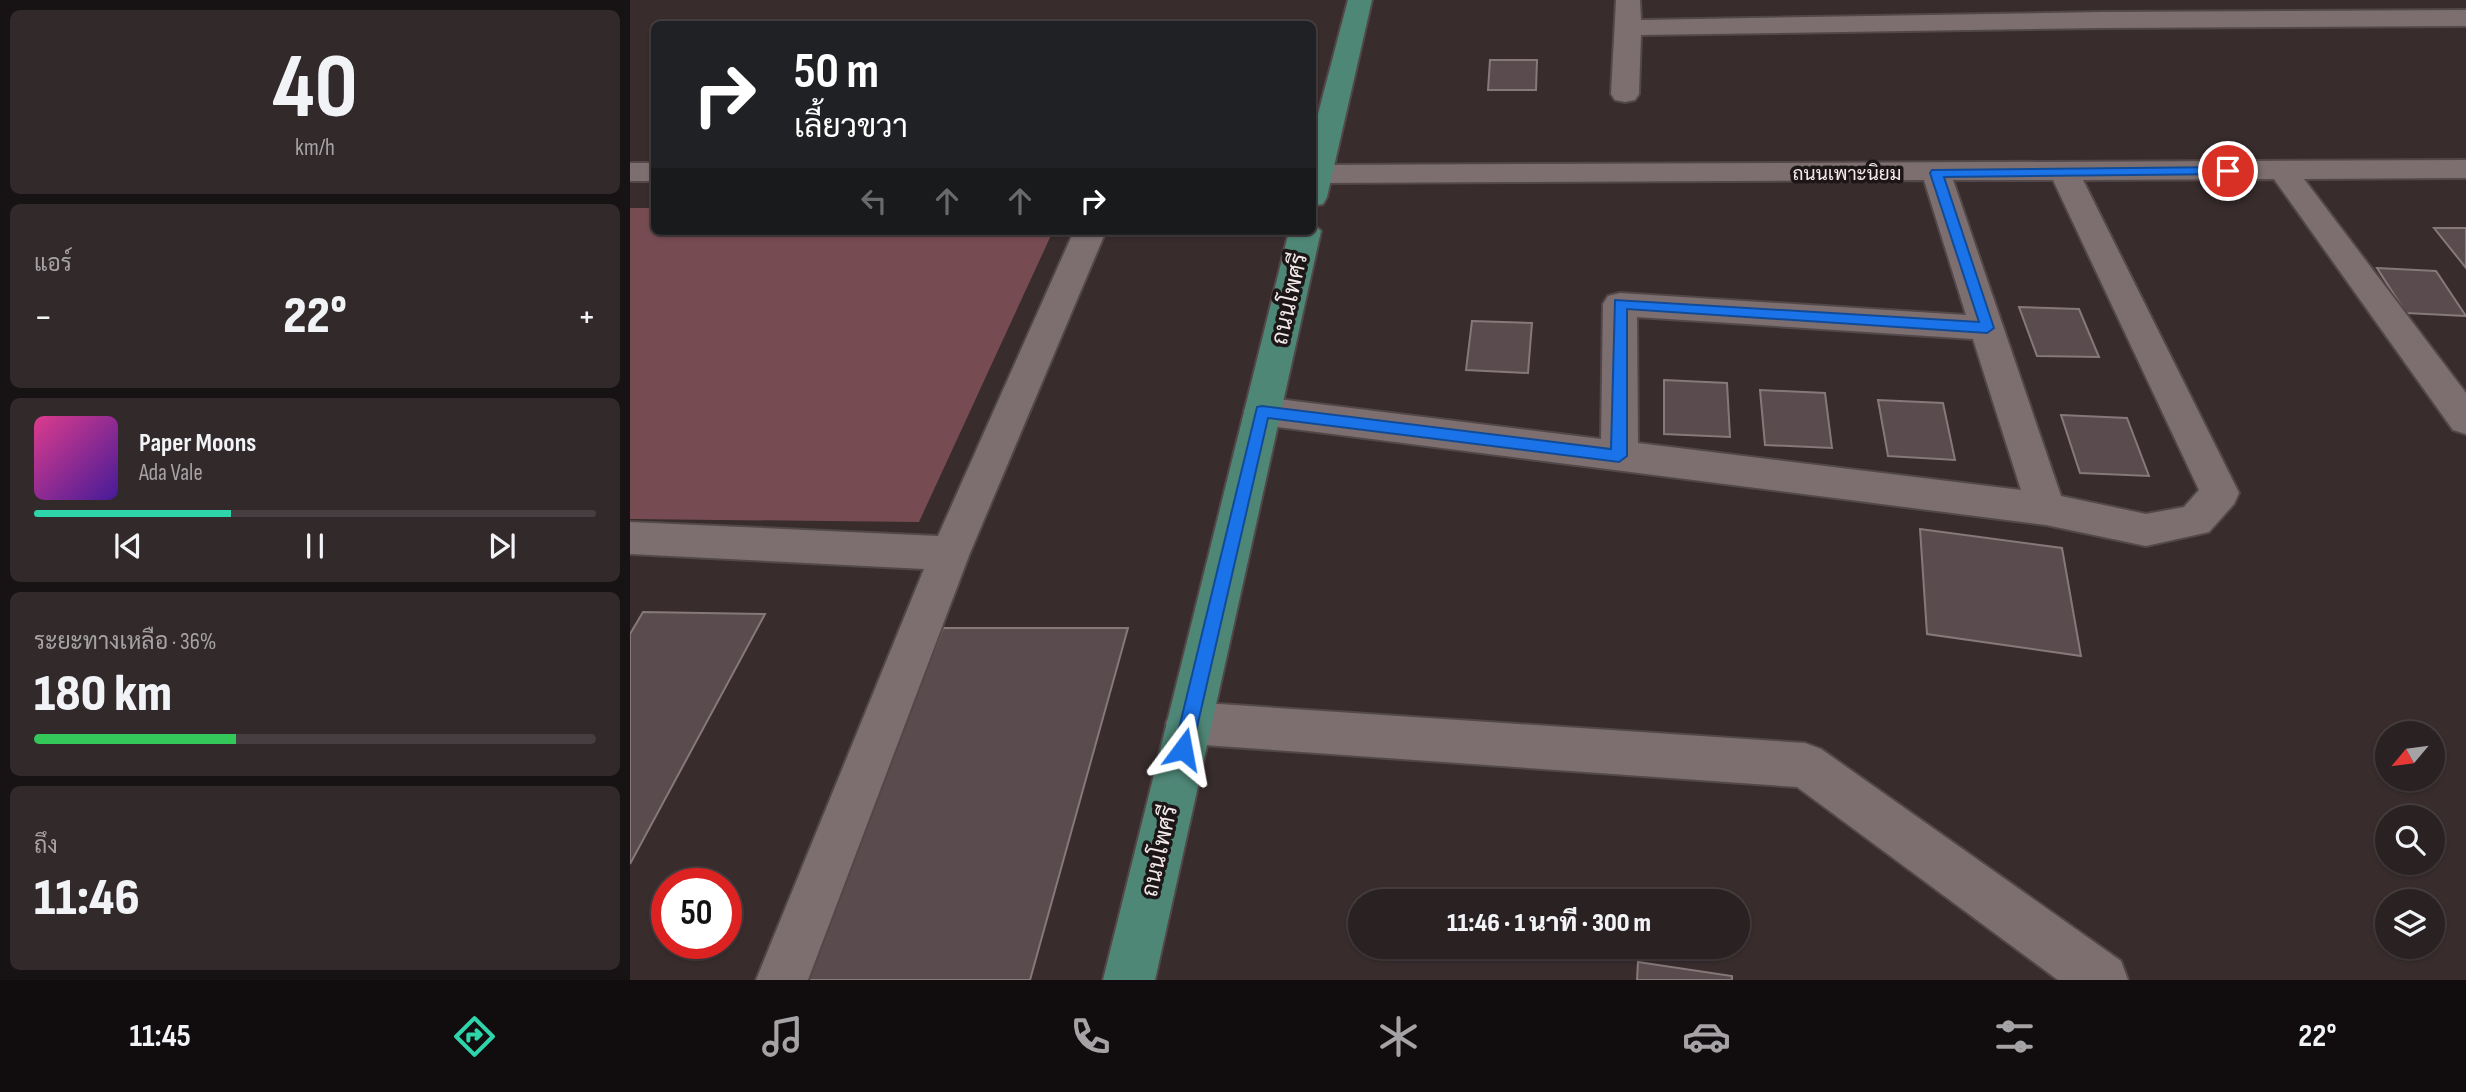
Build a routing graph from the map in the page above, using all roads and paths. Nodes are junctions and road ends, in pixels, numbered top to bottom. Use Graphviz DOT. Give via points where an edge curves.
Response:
graph roads {
  1 [pos="1360,0"];
  2 [pos="1628,0"];
  3 [pos="2189,0"];
  4 [pos="2096,10"];
  5 [pos="2466,18"];
  6 [pos="2204,20"];
  7 [pos="1629,28"];
  8 [pos="1625,94"];
  9 [pos="2466,169"];
  10 [pos="2283,171"];
  11 [pos="630,172"];
  12 [pos="2064,172"];
  13 [pos="651,173"];
  14 [pos="1937,173"];
  15 [pos="1316,174"];
  16 [pos="1316,182"];
  17 [pos="1088,235"];
  18 [pos="1303,235"];
  19 [pos="1987,328"];
  20 [pos="1262,411"];
  21 [pos="2466,420"];
  22 [pos="1619,456"];
  23 [pos="2046,509"];
  24 [pos="630,538"];
  25 [pos="950,553"];
  26 [pos="1189,723"];
  27 [pos="782,980"];
  28 [pos="1129,980"];
  29 [pos="2102,980"];
  1 -- 15 [label="main road"];
  2 -- 7 [label="street"];
  3 -- 6 [label="street"];
  4 -- 6 [label="street"];
  4 -- 7 [label="street"];
  5 -- 6 [label="street"];
  7 -- 8 [label="street"];
  9 -- 10 [label="street, ถนนเพาะนิยม"];
  10 -- 12 [label="street, ถนนเพาะนิยม"];
  10 -- 21 [label="street"];
  11 -- 13 [label="street"];
  12 -- 14 [label="street, ถนนเพาะนิยม"];
  12 -- 23 [label="street" via="2220,493 2195,521 2146,530"];
  14 -- 16 [label="street, ถนนเพาะนิยม"];
  14 -- 19 [label="street"];
  17 -- 25 [label="street"];
  18 -- 20 [label="main road, ถนนโพศรี"];
  19 -- 22 [label="street" via="1620,304"];
  19 -- 23 [label="street"];
  20 -- 22 [label="street"];
  20 -- 26 [label="main road, ถนนโพศรี"];
  22 -- 23 [label="street"];
  24 -- 25 [label="street"];
  25 -- 27 [label="street"];
  26 -- 28 [label="main road, ถนนโพศรี"];
  26 -- 29 [label="street" via="1805,765"];
}
